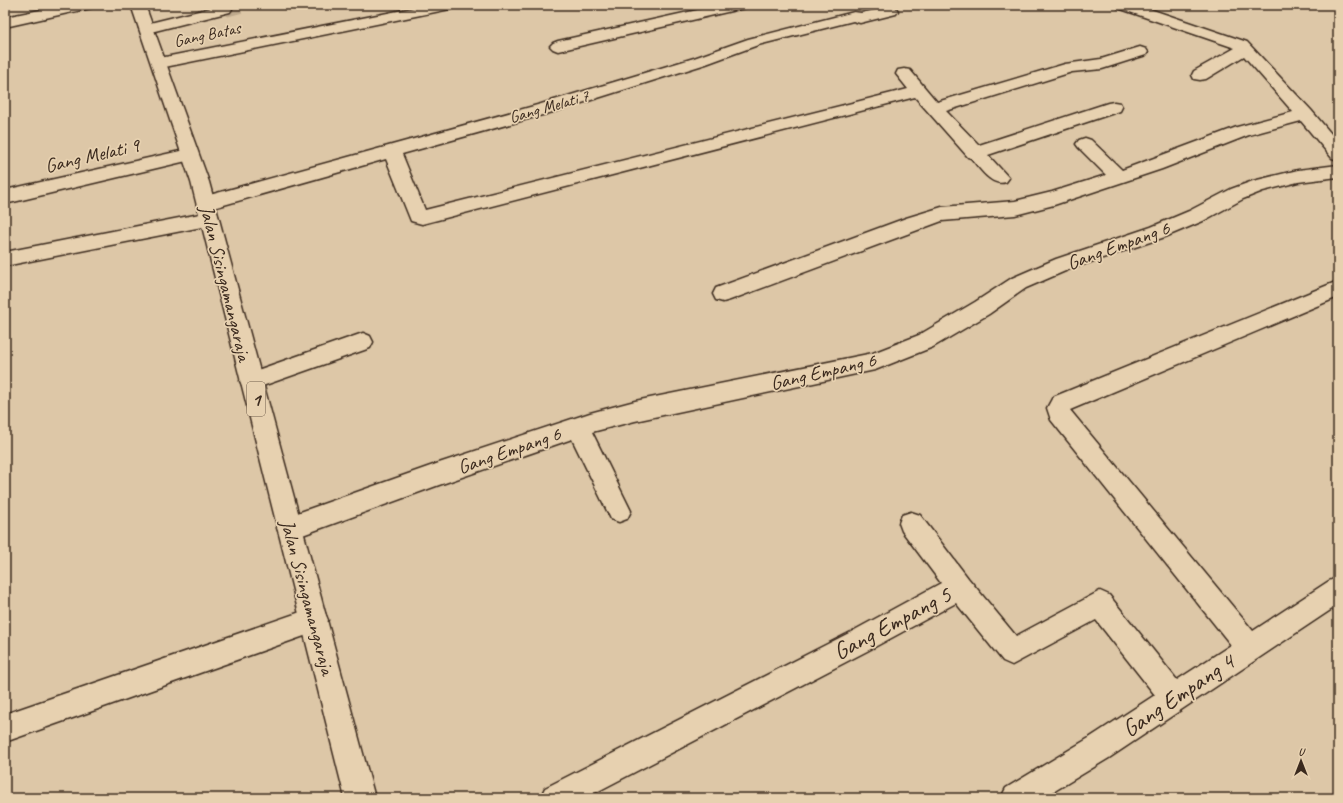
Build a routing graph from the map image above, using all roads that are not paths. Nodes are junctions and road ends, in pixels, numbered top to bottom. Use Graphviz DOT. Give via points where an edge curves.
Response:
graph roads {
  1 [pos="86,5"];
  2 [pos="138,5"];
  3 [pos="450,5"];
  4 [pos="740,5"];
  5 [pos="1124,5"];
  6 [pos="724,7"];
  7 [pos="225,9"];
  8 [pos="849,11"];
  9 [pos="891,12"];
  10 [pos="5,22"];
  11 [pos="147,28"];
  12 [pos="558,46"];
  13 [pos="1246,48"];
  14 [pos="1140,52"];
  15 [pos="160,63"];
  16 [pos="904,74"];
  17 [pos="1200,75"];
  18 [pos="919,91"];
  19 [pos="1114,107"];
  20 [pos="934,109"];
  21 [pos="1305,114"];
  22 [pos="1085,144"];
  23 [pos="392,151"];
  24 [pos="974,153"];
  25 [pos="1338,154"];
  26 [pos="189,155"];
  27 [pos="1338,171"];
  28 [pos="1119,177"];
  29 [pos="1000,178"];
  30 [pos="5,197"];
  31 [pos="208,211"];
  32 [pos="5,259"];
  33 [pos="1338,289"];
  34 [pos="723,294"];
  35 [pos="363,342"];
  36 [pos="251,381"];
  37 [pos="578,427"];
  38 [pos="619,511"];
  39 [pos="911,523"];
  40 [pos="289,528"];
  41 [pos="959,587"];
  42 [pos="1338,590"];
  43 [pos="316,620"];
  44 [pos="1250,647"];
  45 [pos="1174,698"];
  46 [pos="5,728"];
  47 [pos="360,798"];
  48 [pos="555,798"];
  49 [pos="1016,798"];
  1 -- 10 [label="main road"];
  2 -- 11 [label="main road, Jalan Sisingamangaraja / 1"];
  3 -- 15 [label="main road, Gang Batas"];
  4 -- 6 [label="main road"];
  5 -- 13 [label="main road" via="1235,42"];
  6 -- 12 [label="main road"];
  7 -- 11 [label="main road"];
  8 -- 9 [label="main road, Gang Melati 7" via="860,18"];
  8 -- 23 [label="main road, Gang Melati 7" via="555,106"];
  11 -- 15 [label="main road, Jalan Sisingamangaraja / 1"];
  13 -- 17 [label="main road"];
  13 -- 21 [label="main road"];
  14 -- 20 [label="main road" via="1102,64 1071,67"];
  15 -- 26 [label="main road, Jalan Sisingamangaraja / 1"];
  16 -- 18 [label="main road"];
  18 -- 20 [label="main road"];
  18 -- 23 [label="main road" via="422,217 418,216"];
  19 -- 24 [label="main road"];
  20 -- 24 [label="main road"];
  21 -- 25 [label="main road"];
  21 -- 28 [label="main road" via="1242,131"];
  22 -- 28 [label="main road"];
  23 -- 31 [label="main road, Gang Melati 7"];
  24 -- 29 [label="main road"];
  26 -- 30 [label="main road, Gang Melati 9"];
  26 -- 31 [label="main road, Jalan Sisingamangaraja / 1"];
  27 -- 37 [label="main road, Gang Empang 6" via="1298,176 1259,186 1158,232 1063,264 1019,284 926,341 879,359 635,411"];
  28 -- 34 [label="main road" via="1015,208 942,214"];
  31 -- 32 [label="main road, Gang Melati 7"];
  31 -- 36 [label="main road, Jalan Sisingamangaraja / 1"];
  33 -- 44 [label="main road" via="1061,404 1058,408 1059,413"];
  35 -- 36 [label="main road"];
  36 -- 40 [label="main road, Jalan Sisingamangaraja / 1"];
  37 -- 38 [label="main road"];
  37 -- 40 [label="main road, Gang Empang 6"];
  39 -- 41 [label="main road"];
  40 -- 43 [label="main road, Jalan Sisingamangaraja / 1"];
  41 -- 45 [label="main road, Gang Empang 5" via="1012,652 1100,604"];
  41 -- 48 [label="main road, Gang Empang 5" via="860,641"];
  42 -- 44 [label="main road, Gang Empang 4"];
  43 -- 46 [label="main road"];
  43 -- 47 [label="main road, Jalan Sisingamangaraja / 1"];
  44 -- 45 [label="main road, Gang Empang 4"];
  45 -- 49 [label="main road, Gang Empang 4" via="1100,748"];
}
